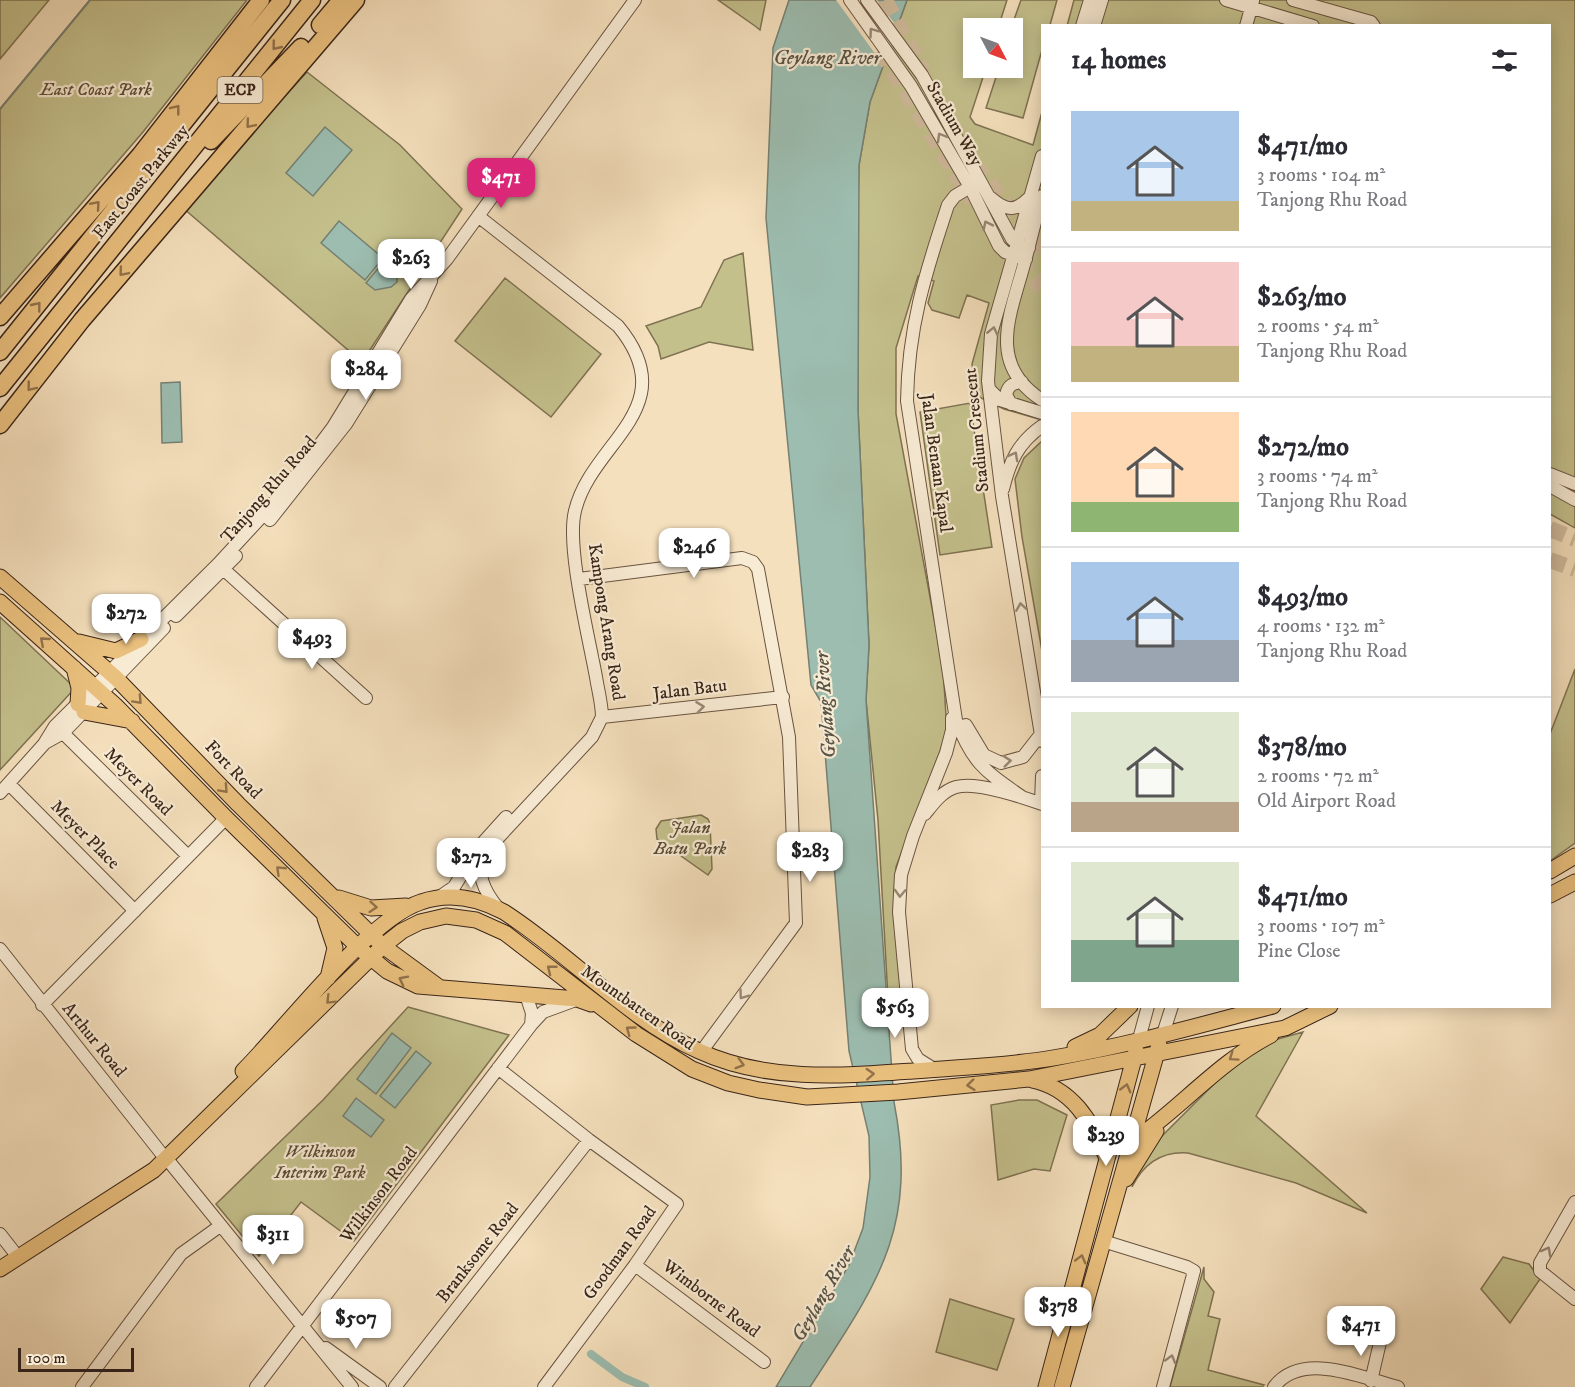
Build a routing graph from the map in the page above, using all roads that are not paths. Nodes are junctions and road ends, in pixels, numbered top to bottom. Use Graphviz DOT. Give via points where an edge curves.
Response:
graph roads {
  1 [pos="261,0"];
  2 [pos="282,0"];
  3 [pos="312,0"];
  4 [pos="341,0"];
  5 [pos="356,0"];
  6 [pos="635,0"];
  7 [pos="850,0"];
  8 [pos="867,0"];
  9 [pos="1090,0"];
  10 [pos="1102,0"];
  11 [pos="1226,0"];
  12 [pos="1293,0"];
  13 [pos="1252,4"];
  14 [pos="1083,24"];
  15 [pos="1095,24"];
  16 [pos="1247,24"];
  17 [pos="1307,24"];
  18 [pos="1372,24"];
  19 [pos="1041,163"];
  20 [pos="168,179"];
  21 [pos="970,187"];
  22 [pos="1036,197"];
  23 [pos="990,198"];
  24 [pos="478,216"];
  25 [pos="1021,252"];
  26 [pos="0,317"];
  27 [pos="0,352"];
  28 [pos="1022,382"];
  29 [pos="0,388"];
  30 [pos="988,389"];
  31 [pos="1041,399"];
  32 [pos="1011,404"];
  33 [pos="1041,413"];
  34 [pos="3,423"];
  35 [pos="1041,427"];
  36 [pos="1551,474"];
  37 [pos="1575,484"];
  38 [pos="1551,487"];
  39 [pos="1002,496"];
  40 [pos="1575,500"];
  41 [pos="221,567"];
  42 [pos="0,577"];
  43 [pos="579,579"];
  44 [pos="0,602"];
  45 [pos="141,639"];
  46 [pos="76,642"];
  47 [pos="74,667"];
  48 [pos="113,675"];
  49 [pos="952,687"];
  50 [pos="99,690"];
  51 [pos="783,697"];
  52 [pos="366,698"];
  53 [pos="81,708"];
  54 [pos="602,717"];
  55 [pos="132,722"];
  56 [pos="595,729"];
  57 [pos="1041,731"];
  58 [pos="63,733"];
  59 [pos="1041,738"];
  60 [pos="44,744"];
  61 [pos="4,788"];
  62 [pos="1022,797"];
  63 [pos="1041,804"];
  64 [pos="226,818"];
  65 [pos="918,822"];
  66 [pos="188,856"];
  67 [pos="1575,856"];
  68 [pos="1551,870"];
  69 [pos="1575,882"];
  70 [pos="334,895"];
  71 [pos="1551,895"];
  72 [pos="438,898"];
  73 [pos="413,905"];
  74 [pos="498,909"];
  75 [pos="135,911"];
  76 [pos="322,911"];
  77 [pos="372,935"];
  78 [pos="383,946"];
  79 [pos="359,948"];
  80 [pos="0,949"];
  81 [pos="371,958"];
  82 [pos="328,978"];
  83 [pos="439,987"];
  84 [pos="526,996"];
  85 [pos="577,999"];
  86 [pos="42,1005"];
  87 [pos="597,1005"];
  88 [pos="1128,1008"];
  89 [pos="1147,1008"];
  90 [pos="1171,1008"];
  91 [pos="1265,1008"];
  92 [pos="1326,1008"];
  93 [pos="531,1024"];
  94 [pos="1285,1029"];
  95 [pos="1163,1034"];
  96 [pos="1139,1039"];
  97 [pos="701,1052"];
  98 [pos="1157,1053"];
  99 [pos="1054,1058"];
  100 [pos="1134,1059"];
  101 [pos="498,1068"];
  102 [pos="934,1069"];
  103 [pos="1029,1079"];
  104 [pos="1177,1107"];
  105 [pos="589,1140"];
  106 [pos="1129,1144"];
  107 [pos="164,1156"];
  108 [pos="1106,1156"];
  109 [pos="1114,1200"];
  110 [pos="1575,1202"];
  111 [pos="220,1226"];
  112 [pos="0,1234"];
  113 [pos="1103,1241"];
  114 [pos="18,1257"];
  115 [pos="635,1265"];
  116 [pos="0,1269"];
  117 [pos="1575,1299"];
  118 [pos="1385,1321"];
  119 [pos="302,1326"];
  120 [pos="313,1338"];
  121 [pos="764,1362"];
  122 [pos="1371,1380"];
  123 [pos="82,1387"];
  124 [pos="256,1387"];
  125 [pos="352,1387"];
  126 [pos="380,1387"];
  127 [pos="395,1387"];
  128 [pos="544,1387"];
  129 [pos="1046,1387"];
  130 [pos="1062,1387"];
  131 [pos="1163,1387"];
  132 [pos="1274,1387"];
  133 [pos="1398,1387"];
  26 -- 1 [label="highway, one-way" via="140,155"];
  27 -- 2 [label="highway, East Coast Parkway / ECP, one-way"];
  3 -- 20 [label="highway, East Coast Parkway / ECP, one-way"];
  4 -- 20 [label="highway" via="275,75 182,170"];
  5 -- 34 [label="highway, one-way" via="82,320"];
  6 -- 24 [label="street, Tanjong Rhu Road"];
  21 -- 7 [label="street, Stadium Way, one-way" via="896,64"];
  8 -- 23 [label="street, Stadium Way" via="922,75"];
  9 -- 14 [label="street"];
  10 -- 15 [label="street"];
  11 -- 13 [label="street"];
  12 -- 18 [label="street"];
  13 -- 16 [label="street"];
  13 -- 17 [label="street"];
  19 -- 22 [label="street, Stadium Crescent"];
  20 -- 29 [label="highway, East Coast Parkway / ECP"];
  25 -- 21 [label="street, Stadium Way, one-way" via="999,246"];
  21 -- 49 [label="street, Jalan Benaan Kapal" via="948,206 922,281 908,363 907,401"];
  22 -- 23 [label="street" via="1020,208 1009,209"];
  22 -- 25 [label="street, Stadium Crescent"];
  23 -- 25 [label="street, Stadium Way"];
  24 -- 41 [label="street, Tanjong Rhu Road" via="431,278 420,305 332,444 285,503"];
  24 -- 43 [label="street, Kampong Arang Road" via="618,326 640,363 641,387 634,412 590,478 574,510"];
  25 -- 28 [label="street" via="1006,347"];
  30 -- 25 [label="street, Stadium Crescent, one-way" via="991,334"];
  28 -- 31 [label="street"];
  28 -- 32 [label="street" via="1007,390"];
  30 -- 32 [label="street" via="994,397"];
  30 -- 39 [label="street, Stadium Crescent"];
  32 -- 33 [label="street"];
  39 -- 35 [label="street, one-way" via="1009,464 1017,449"];
  36 -- 37 [label="street"];
  38 -- 40 [label="street"];
  57 -- 39 [label="street, Stadium Crescent, one-way"];
  41 -- 45 [label="street, Tanjong Rhu Road"];
  41 -- 48 [label="street, Tanjong Rhu Road"];
  41 -- 52 [label="street, Tanjong Rhu Road"];
  42 -- 46 [label="main road, Fort Road"];
  43 -- 51 [label="street" via="742,558 753,562 758,569"];
  43 -- 54 [label="street, Kampong Arang Road"];
  47 -- 44 [label="main road, Fort Road, one-way"];
  45 -- 46 [label="main road" via="116,651"];
  45 -- 48 [label="street, Tanjong Rhu Road"];
  46 -- 48 [label="main road, Fort Road"];
  47 -- 50 [label="main road, Fort Road"];
  47 -- 53 [label="main road"];
  48 -- 50 [label="street, Tanjong Rhu Road"];
  48 -- 70 [label="main road, Fort Road, one-way" via="238,804"];
  49 -- 59 [label="street, one-way" via="969,735 992,760 1011,762 1023,757"];
  49 -- 62 [label="street, Jalan Benaan Kapal" via="956,720 971,755 989,774"];
  49 -- 65 [label="street, Jalan Benaan Kapal" via="952,730"];
  50 -- 53 [label="street"];
  50 -- 55 [label="main road, Fort Road"];
  54 -- 51 [label="street, Jalan Batu, one-way"];
  51 -- 97 [label="street, one-way" via="791,768 796,923"];
  53 -- 55 [label="main road"];
  53 -- 58 [label="street"];
  53 -- 60 [label="street" via="55,726"];
  54 -- 56 [label="street, Kampong Arang Road"];
  55 -- 64 [label="main road, Fort Road"];
  56 -- 72 [label="street, Kampong Arang Road" via="586,733 501,822 478,848 454,886"];
  56 -- 74 [label="street, Kampong Arang Road" via="592,737 485,852 480,867 483,886"];
  58 -- 60 [label="street"];
  58 -- 66 [label="street, Meyer Road"];
  60 -- 61 [label="street"];
  61 -- 75 [label="street, Meyer Place"];
  62 -- 63 [label="street, Jalan Benaan Kapal"];
  62 -- 65 [label="street, Jalan Benaan Kapal" via="956,787 938,798"];
  64 -- 66 [label="street"];
  76 -- 64 [label="main road, Fort Road, one-way"];
  65 -- 102 [label="street, Jalan Benaan Kapal, one-way" via="901,875 899,912 912,1049 918,1059"];
  66 -- 75 [label="street"];
  67 -- 68 [label="main road"];
  69 -- 71 [label="main road"];
  70 -- 73 [label="main road, one-way" via="371,908"];
  70 -- 77 [label="main road, Fort Road"];
  72 -- 73 [label="main road, Mountbatten Road"];
  72 -- 74 [label="main road, Mountbatten Road" via="469,898"];
  73 -- 77 [label="main road, Mountbatten Road"];
  74 -- 97 [label="main road, Mountbatten Road" via="645,1020"];
  75 -- 86 [label="street"];
  76 -- 79 [label="main road, Fort Road"];
  76 -- 82 [label="main road" via="335,948"];
  77 -- 78 [label="main road, Fort Road"];
  77 -- 79 [label="main road, Mountbatten Road"];
  78 -- 81 [label="main road, Mountbatten Road"];
  78 -- 83 [label="main road, Fort Road"];
  87 -- 78 [label="main road, Mountbatten Road, one-way" via="505,933 477,920 446,916 428,920 412,925"];
  79 -- 81 [label="main road, Fort Road"];
  79 -- 82 [label="main road, Mountbatten Road"];
  80 -- 86 [label="street, Arthur Road"];
  83 -- 81 [label="main road, Fort Road, one-way" via="412,984"];
  81 -- 107 [label="main road, Mountbatten Road, one-way"];
  82 -- 107 [label="main road, Mountbatten Road"];
  83 -- 84 [label="main road, Fort Road"];
  84 -- 85 [label="main road, Fort Road"];
  84 -- 93 [label="street"];
  85 -- 87 [label="main road, Fort Road"];
  85 -- 93 [label="street, Wilkinson Road" via="543,1012"];
  86 -- 107 [label="street, Arthur Road"];
  103 -- 87 [label="main road, Mountbatten Road, one-way" via="807,1097 728,1083 692,1069"];
  88 -- 99 [label="main road" via="1100,1035"];
  89 -- 96 [label="street"];
  90 -- 95 [label="street"];
  91 -- 95 [label="main road, Mountbatten Road"];
  92 -- 94 [label="main road, Mountbatten Road"];
  93 -- 101 [label="street, Wilkinson Road"];
  94 -- 98 [label="main road, Mountbatten Road"];
  94 -- 104 [label="main road, one-way" via="1225,1063"];
  95 -- 96 [label="main road, Mountbatten Road"];
  95 -- 98 [label="main road"];
  96 -- 99 [label="main road, Mountbatten Road"];
  96 -- 100 [label="main road"];
  97 -- 102 [label="main road, Mountbatten Road, one-way" via="762,1070 808,1076"];
  98 -- 100 [label="main road, Mountbatten Road"];
  98 -- 106 [label="main road"];
  99 -- 102 [label="main road, Mountbatten Road"];
  100 -- 103 [label="main road, Mountbatten Road"];
  108 -- 100 [label="main road, one-way"];
  101 -- 105 [label="street, Goodman Road"];
  101 -- 119 [label="street, Wilkinson Road"];
  103 -- 108 [label="main road" via="1061,1090 1081,1108"];
  104 -- 106 [label="main road"];
  104 -- 109 [label="main road" via="1149,1139"];
  105 -- 115 [label="street, Goodman Road" via="677,1204"];
  105 -- 127 [label="street, Branksome Road"];
  106 -- 109 [label="main road"];
  107 -- 111 [label="street, Arthur Road"];
  107 -- 114 [label="main road, Mountbatten Road" via="139,1179"];
  129 -- 108 [label="main road, one-way"];
  109 -- 113 [label="main road"];
  117 -- 110 [label="street, one-way" via="1540,1271 1540,1263"];
  111 -- 119 [label="street, Arthur Road"];
  111 -- 123 [label="street" via="181,1254"];
  112 -- 114 [label="street"];
  113 -- 130 [label="main road"];
  131 -- 113 [label="street, one-way" via="1194,1271"];
  114 -- 116 [label="main road, Mountbatten Road"];
  115 -- 121 [label="street, Wimborne Road"];
  115 -- 128 [label="street, Goodman Road"];
  118 -- 122 [label="street"];
  119 -- 120 [label="street, Arthur Road"];
  119 -- 124 [label="street, Wilkinson Road"];
  120 -- 125 [label="street, Arthur Road"];
  120 -- 126 [label="street"];
  122 -- 132 [label="street" via="1314,1368 1286,1374"];
  122 -- 133 [label="street"];
}
